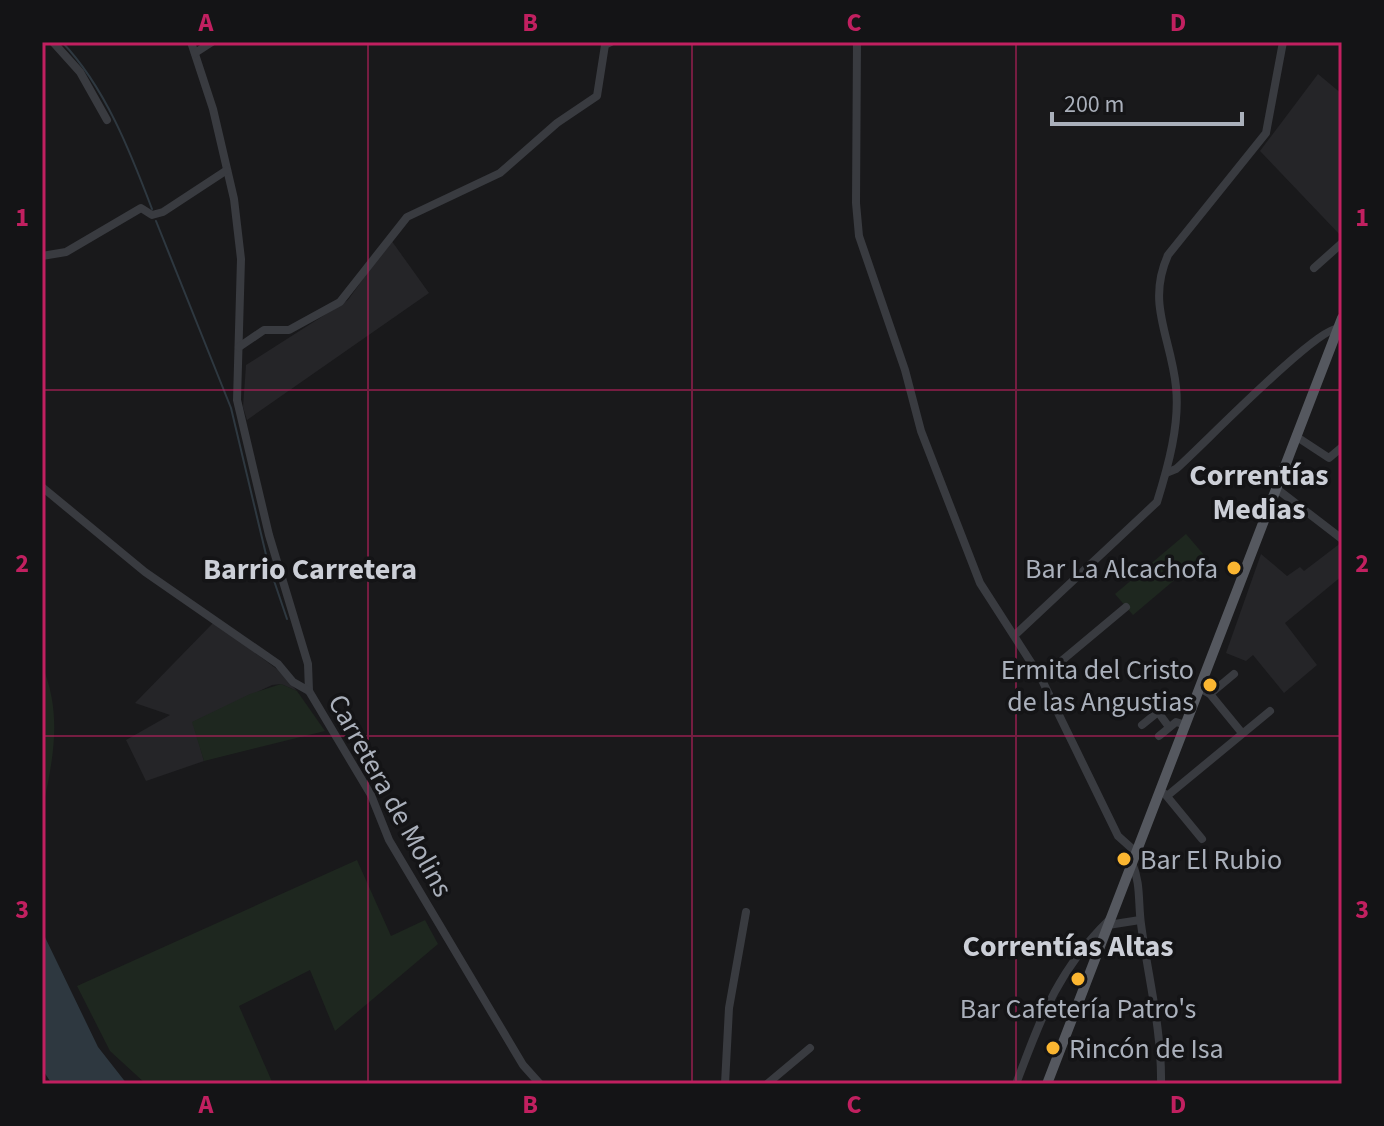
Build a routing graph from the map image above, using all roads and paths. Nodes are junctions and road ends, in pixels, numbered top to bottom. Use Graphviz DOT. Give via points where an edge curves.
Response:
graph roads {
  1 [pos="53,42"];
  2 [pos="191,42"];
  3 [pos="212,42"];
  4 [pos="611,42"];
  5 [pos="857,42"];
  6 [pos="1283,42"];
  7 [pos="195,53"];
  8 [pos="107,120"];
  9 [pos="227,170"];
  10 [pos="1342,243"];
  11 [pos="42,256"];
  12 [pos="1314,268"];
  13 [pos="1340,323"];
  14 [pos="239,347"];
  15 [pos="1297,437"];
  16 [pos="1342,447"];
  17 [pos="1166,473"];
  18 [pos="42,487"];
  19 [pos="1277,489"];
  20 [pos="1342,539"];
  21 [pos="1126,607"];
  22 [pos="1016,634"];
  23 [pos="1234,674"];
  24 [pos="1041,678"];
  25 [pos="309,691"];
  26 [pos="1205,691"];
  27 [pos="1270,711"];
  28 [pos="1142,725"];
  29 [pos="1186,725"];
  30 [pos="1169,727"];
  31 [pos="1242,733"];
  32 [pos="1159,736"];
  33 [pos="1164,793"];
  34 [pos="1202,839"];
  35 [pos="1135,858"];
  36 [pos="746,912"];
  37 [pos="1140,920"];
  38 [pos="1109,923"];
  39 [pos="810,1048"];
  40 [pos="540,1084"];
  41 [pos="725,1084"];
  42 [pos="767,1084"];
  43 [pos="1016,1084"];
  44 [pos="1047,1084"];
  45 [pos="1161,1084"];
  1 -- 8 [label="street" via="80,72"];
  2 -- 7 [label="street, Carretera de Molins"];
  3 -- 7 [label="street"];
  4 -- 14 [label="street" via="605,45 597,96 500,173 407,217 340,302 289,330 264,330"];
  5 -- 22 [label="street" via="859,236 946,499 987,598"];
  6 -- 17 [label="street" via="1266,133 1168,255 1157,279 1176,390"];
  7 -- 9 [label="street, Carretera de Molins"];
  9 -- 11 [label="street" via="163,212 152,215 141,208 66,252"];
  9 -- 14 [label="street, Carretera de Molins" via="241,259"];
  10 -- 12 [label="street"];
  13 -- 15 [label="main road"];
  13 -- 17 [label="street" via="1312,340 1224,426"];
  14 -- 25 [label="street, Carretera de Molins" via="237,400 269,535 308,664"];
  15 -- 16 [label="street" via="1329,458"];
  15 -- 19 [label="main road"];
  17 -- 22 [label="street" via="1157,502 1145,515"];
  18 -- 25 [label="street" via="145,572"];
  19 -- 20 [label="street"];
  19 -- 26 [label="main road"];
  21 -- 24 [label="street"];
  22 -- 24 [label="street"];
  23 -- 26 [label="street"];
  24 -- 35 [label="street" via="1118,836"];
  25 -- 40 [label="street, Carretera de Molins" via="371,795 389,840 437,923 523,1065"];
  26 -- 29 [label="main road"];
  26 -- 31 [label="street"];
  27 -- 31 [label="street"];
  28 -- 30 [label="street" via="1158,712"];
  29 -- 30 [label="street" via="1176,722"];
  29 -- 33 [label="main road"];
  30 -- 32 [label="street"];
  31 -- 33 [label="street"];
  33 -- 34 [label="street"];
  33 -- 35 [label="main road"];
  35 -- 37 [label="street"];
  35 -- 38 [label="main road"];
  36 -- 41 [label="street" via="729,1008"];
  37 -- 38 [label="street"];
  37 -- 45 [label="street" via="1160,1040"];
  38 -- 43 [label="street" via="1084,945 1059,980"];
  38 -- 44 [label="main road"];
  39 -- 42 [label="street"];
}
